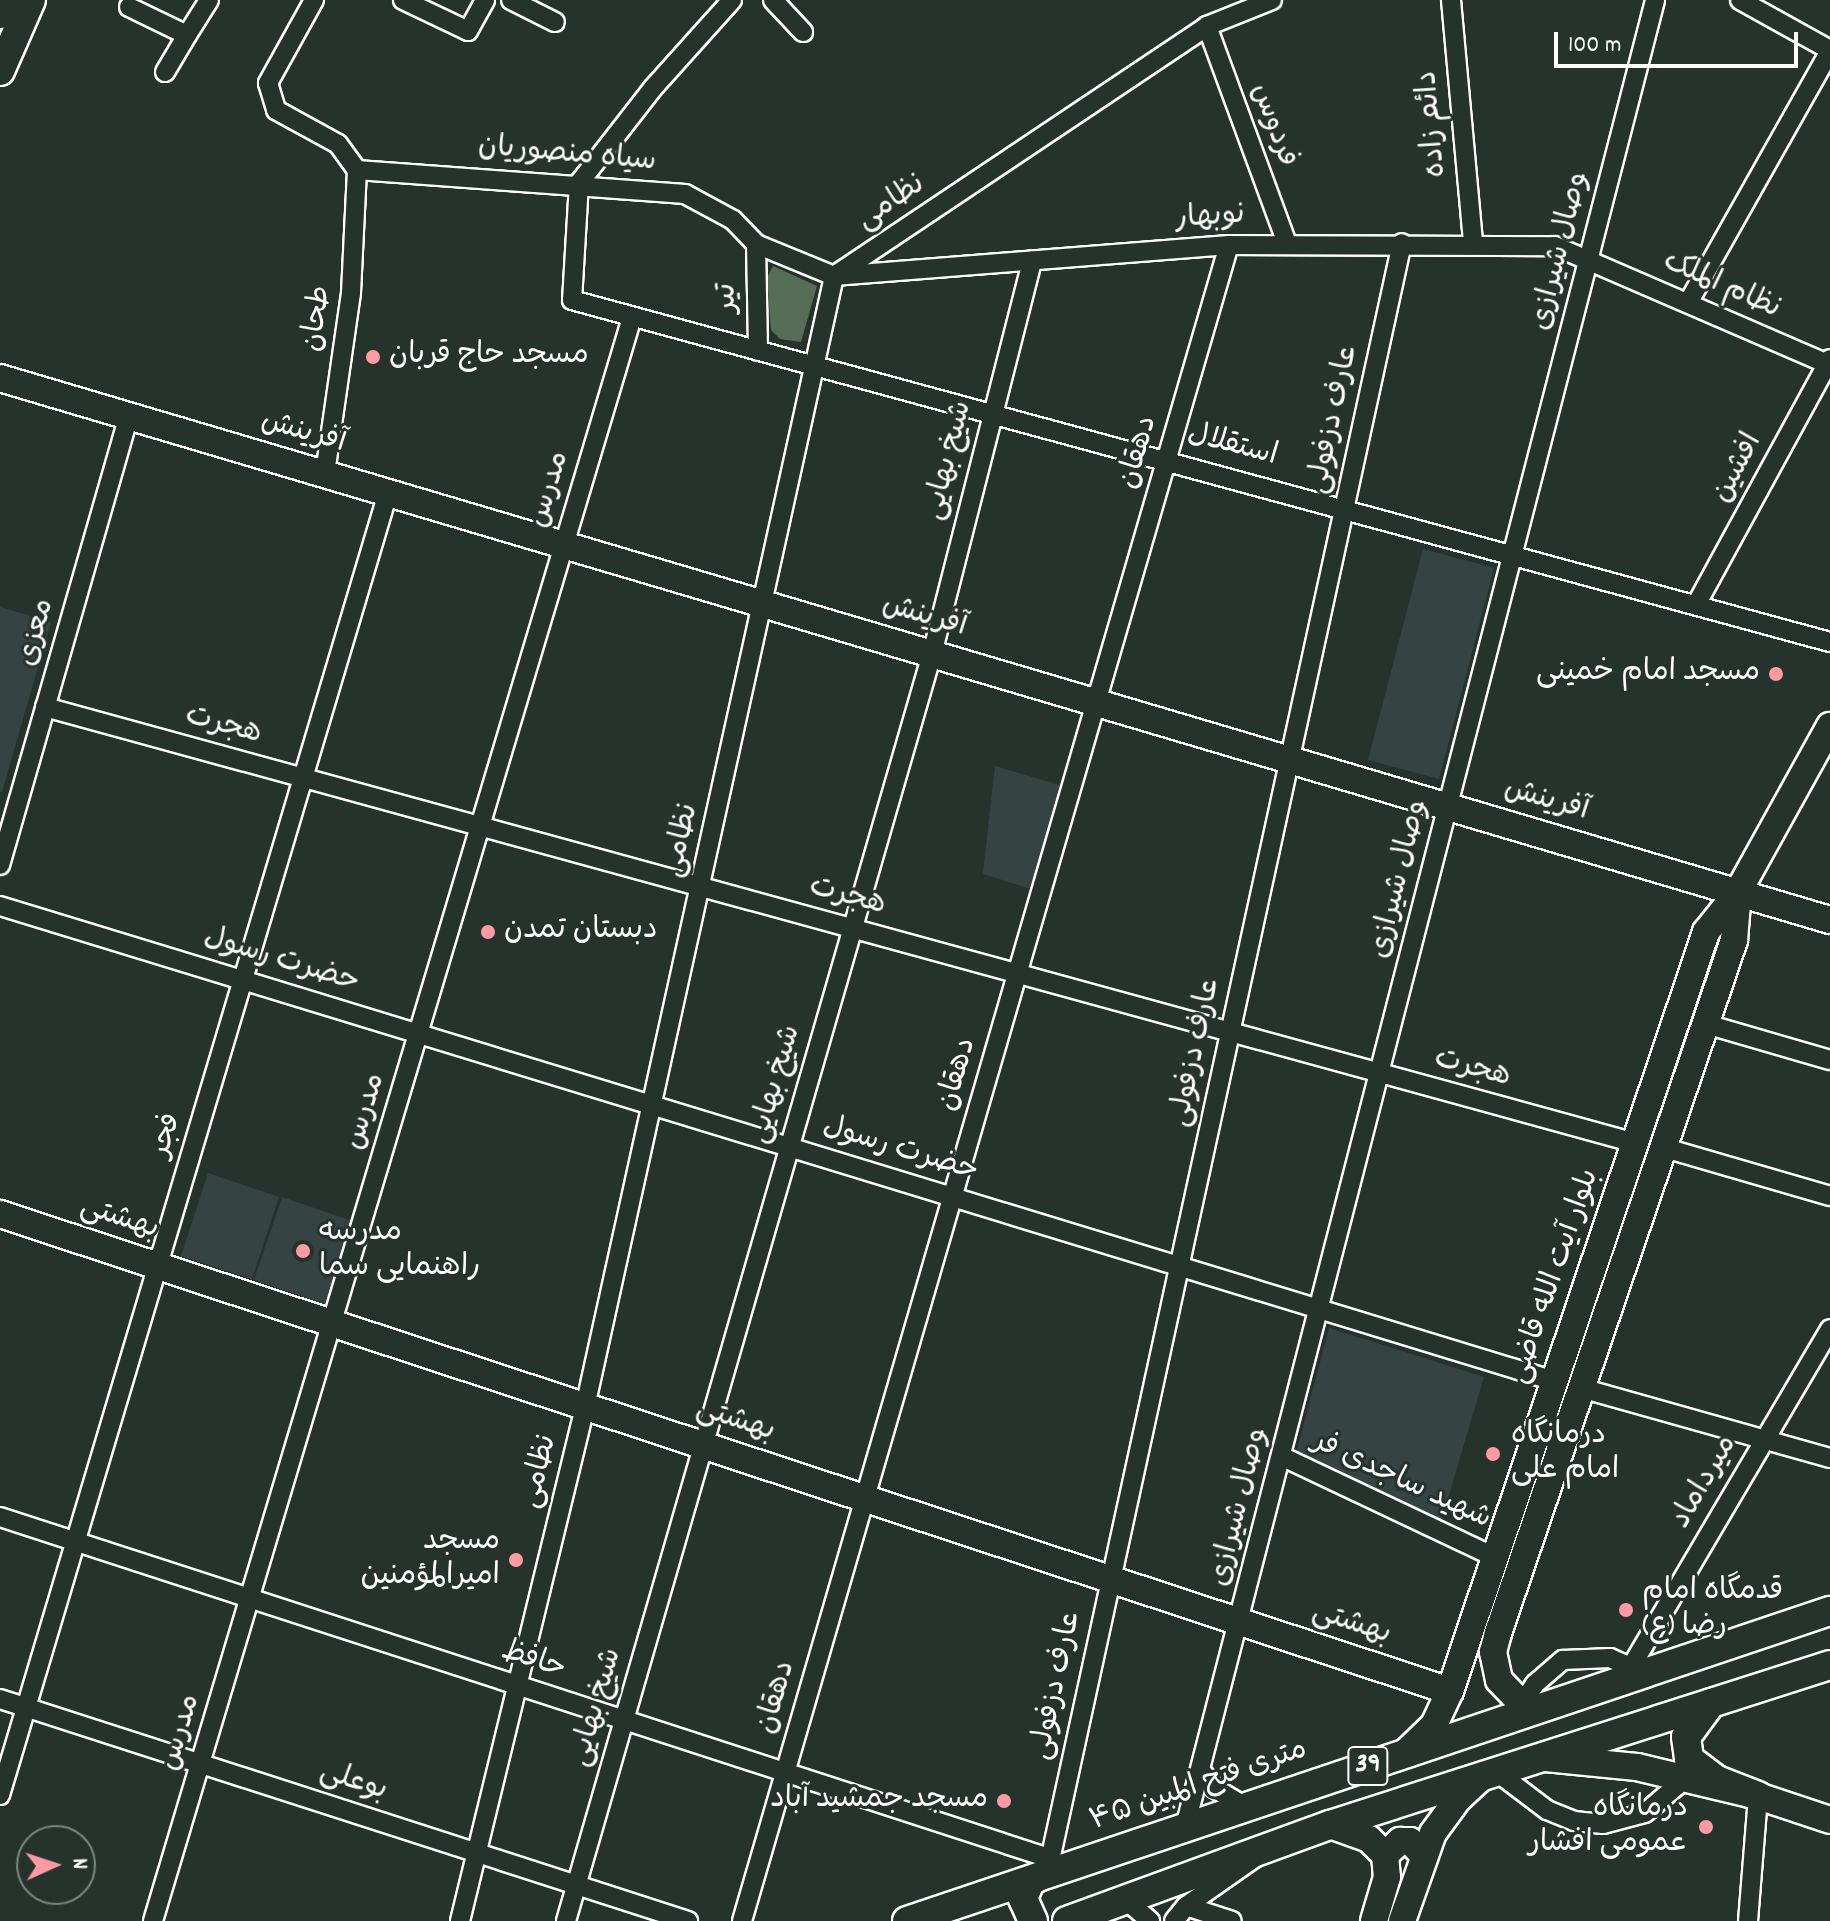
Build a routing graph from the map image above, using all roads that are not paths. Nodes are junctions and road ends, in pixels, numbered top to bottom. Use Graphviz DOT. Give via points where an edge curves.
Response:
graph roads {
  1 [pos="5,0"];
  2 [pos="29,0"];
  3 [pos="209,0"];
  4 [pos="314,0"];
  5 [pos="403,0"];
  6 [pos="485,0"];
  7 [pos="511,0"];
  8 [pos="732,0"];
  9 [pos="773,0"];
  10 [pos="1272,0"];
  11 [pos="1451,0"];
  12 [pos="1655,0"];
  13 [pos="1740,0"];
  14 [pos="129,7"];
  15 [pos="0,14"];
  16 [pos="555,22"];
  17 [pos="1207,26"];
  18 [pos="803,32"];
  19 [pos="187,35"];
  20 [pos="0,44"];
  21 [pos="1830,51"];
  22 [pos="0,71"];
  23 [pos="165,72"];
  24 [pos="357,170"];
  25 [pos="579,183"];
  26 [pos="1287,243"];
  27 [pos="1402,243"];
  28 [pos="1473,243"];
  29 [pos="756,244"];
  30 [pos="1229,245"];
  31 [pos="1589,260"];
  32 [pos="1032,261"];
  33 [pos="834,276"];
  34 [pos="1688,303"];
  35 [pos="632,317"];
  36 [pos="758,351"];
  37 [pos="1829,363"];
  38 [pos="815,365"];
  39 [pos="0,378"];
  40 [pos="991,411"];
  41 [pos="129,416"];
  42 [pos="1167,459"];
  43 [pos="325,474"];
  44 [pos="388,493"];
  45 [pos="1345,506"];
  46 [pos="564,545"];
  47 [pos="1513,556"];
  48 [pos="765,604"];
  49 [pos="1696,605"];
  50 [pos="1830,642"];
  51 [pos="932,654"];
  52 [pos="1096,702"];
  53 [pos="45,707"];
  54 [pos="1830,726"];
  55 [pos="1289,760"];
  56 [pos="304,778"];
  57 [pos="1449,807"];
  58 [pos="481,827"];
  59 [pos="0,865"];
  60 [pos="701,887"];
  61 [pos="1738,892"];
  62 [pos="0,906"];
  63 [pos="1830,920"];
  64 [pos="852,928"];
  65 [pos="1017,974"];
  66 [pos="245,981"];
  67 [pos="1706,1024"];
  68 [pos="1230,1032"];
  69 [pos="419,1034"];
  70 [pos="1830,1060"];
  71 [pos="1381,1074"];
  72 [pos="653,1105"];
  73 [pos="1635,1143"];
  74 [pos="789,1146"];
  75 [pos="1665,1148"];
  76 [pos="1830,1196"];
  77 [pos="952,1197"];
  78 [pos="0,1214"];
  79 [pos="157,1266"];
  80 [pos="1179,1266"];
  81 [pos="1321,1309"];
  82 [pos="333,1324"];
  83 [pos="1830,1329"];
  84 [pos="1555,1381"];
  85 [pos="1581,1388"];
  86 [pos="585,1407"];
  87 [pos="1765,1439"];
  88 [pos="702,1445"];
  89 [pos="1283,1457"];
  90 [pos="1830,1458"];
  91 [pos="865,1499"];
  92 [pos="0,1517"];
  93 [pos="77,1542"];
  94 [pos="1495,1557"];
  95 [pos="1110,1579"];
  96 [pos="251,1599"];
  97 [pos="1830,1610"];
  98 [pos="1241,1622"];
  99 [pos="1830,1665"];
  100 [pos="1637,1670"];
  101 [pos="517,1687"];
  102 [pos="1450,1691"];
  103 [pos="0,1699"];
  104 [pos="1711,1703"];
  105 [pos="1532,1706"];
  106 [pos="27,1707"];
  107 [pos="624,1721"];
  108 [pos="1404,1754"];
  109 [pos="1541,1757"];
  110 [pos="202,1764"];
  111 [pos="1202,1772"];
  112 [pos="1490,1774"];
  113 [pos="784,1776"];
  114 [pos="1686,1778"];
  115 [pos="0,1795"];
  116 [pos="1758,1796"];
  117 [pos="1246,1807"];
  118 [pos="1830,1820"];
  119 [pos="1330,1825"];
  120 [pos="1185,1827"];
  121 [pos="1264,1849"];
  122 [pos="477,1853"];
  123 [pos="1385,1855"];
  124 [pos="1424,1856"];
  125 [pos="1045,1870"];
  126 [pos="577,1885"];
  127 [pos="1126,1900"];
  128 [pos="936,1911"];
  129 [pos="1180,1914"];
  130 [pos="153,1921"];
  131 [pos="460,1921"];
  132 [pos="566,1921"];
  133 [pos="688,1921"];
  134 [pos="742,1921"];
  135 [pos="907,1921"];
  136 [pos="964,1921"];
  137 [pos="1033,1921"];
  138 [pos="1067,1921"];
  139 [pos="1150,1921"];
  140 [pos="1232,1921"];
  141 [pos="1374,1921"];
  142 [pos="1402,1921"];
  143 [pos="1748,1921"];
  1 -- 15 [label="main road"];
  2 -- 20 [label="main road"];
  2 -- 22 [label="main road"];
  3 -- 19 [label="street"];
  4 -- 24 [label="street" via="274,64 268,92 284,118 338,144"];
  5 -- 6 [label="street" via="468,31"];
  7 -- 16 [label="street"];
  8 -- 25 [label="street" via="653,88"];
  9 -- 18 [label="street"];
  10 -- 17 [label="street, نظامی"];
  11 -- 28 [label="street, دائم زاده"];
  12 -- 31 [label="street, وصال شیرازی"];
  13 -- 21 [label="street"];
  14 -- 19 [label="street"];
  17 -- 26 [label="street, فردوس"];
  17 -- 33 [label="street, نظامی"];
  19 -- 23 [label="street"];
  21 -- 34 [label="street"];
  24 -- 25 [label="street, سیاه منصوریان"];
  24 -- 43 [label="street, طحان" via="351,293"];
  25 -- 29 [label="street, سیاه منصوریان" via="685,194 733,220"];
  25 -- 35 [label="street, استقلال" via="572,300"];
  26 -- 27 [label="street, نوبهار"];
  26 -- 30 [label="street, نوبهار"];
  27 -- 28 [label="street, نوبهار"];
  27 -- 45 [label="street, عارف دزفولی"];
  28 -- 31 [label="street, نوبهار" via="1555,246"];
  29 -- 33 [label="street"];
  29 -- 36 [label="street, تیر"];
  30 -- 32 [label="street, نوبهار"];
  30 -- 42 [label="street, دهقان"];
  31 -- 34 [label="street, نظام الملک"];
  31 -- 47 [label="street, وصال شیرازی"];
  32 -- 33 [label="street, نوبهار"];
  32 -- 40 [label="street, شیخ بهایی"];
  33 -- 38 [label="street, نظامی"];
  34 -- 37 [label="street, نظام الملک"];
  35 -- 36 [label="street, استقلال"];
  35 -- 46 [label="street, مدرس"];
  36 -- 38 [label="street, استقلال"];
  37 -- 49 [label="street, افشین"];
  38 -- 40 [label="street, استقلال"];
  38 -- 48 [label="street, نظامی"];
  39 -- 41 [label="main road, آفرینش"];
  40 -- 42 [label="street, استقلال"];
  40 -- 51 [label="street, شیخ بهایی"];
  41 -- 43 [label="main road, آفرینش"];
  41 -- 53 [label="street, معزی"];
  42 -- 45 [label="street, استقلال"];
  42 -- 52 [label="street, دهقان"];
  43 -- 44 [label="main road, آفرینش"];
  44 -- 46 [label="main road, آفرینش"];
  44 -- 56 [label="street, فجر"];
  45 -- 47 [label="street, استقلال"];
  45 -- 55 [label="street, عارف دزفولی"];
  46 -- 48 [label="main road, آفرینش"];
  46 -- 58 [label="street, مدرس"];
  47 -- 49 [label="street, استقلال"];
  47 -- 57 [label="street, وصال شیرازی"];
  48 -- 51 [label="main road, آفرینش"];
  48 -- 60 [label="street, نظامی"];
  49 -- 50 [label="street, استقلال"];
  51 -- 52 [label="main road, آفرینش"];
  51 -- 64 [label="street, شیخ بهایی"];
  52 -- 55 [label="main road, آفرینش"];
  52 -- 65 [label="street, دهقان"];
  53 -- 56 [label="street, هجرت"];
  53 -- 59 [label="street, معزی"];
  54 -- 61 [label="main road"];
  55 -- 57 [label="main road, آفرینش"];
  55 -- 68 [label="street, عارف دزفولی"];
  56 -- 58 [label="street, هجرت"];
  56 -- 66 [label="street, فجر"];
  57 -- 61 [label="main road, آفرینش"];
  57 -- 71 [label="street, وصال شیرازی"];
  58 -- 60 [label="street, هجرت"];
  58 -- 69 [label="street, مدرس"];
  60 -- 64 [label="street, هجرت"];
  60 -- 72 [label="street, نظامی"];
  61 -- 63 [label="main road, آفرینش"];
  61 -- 67 [label="main road, بلوار آیت الله قاضی" via="1734,940"];
  61 -- 73 [label="main road, بلوار آیت الله قاضی" via="1706,932"];
  62 -- 66 [label="street, حضرت رسول"];
  64 -- 65 [label="street, هجرت"];
  64 -- 74 [label="street, شیخ بهایی"];
  65 -- 68 [label="street, هجرت"];
  65 -- 77 [label="street, دهقان"];
  66 -- 69 [label="street, حضرت رسول"];
  66 -- 79 [label="street, فجر"];
  67 -- 70 [label="street"];
  67 -- 75 [label="main road, بلوار آیت الله قاضی"];
  68 -- 71 [label="street, هجرت"];
  68 -- 80 [label="street, عارف دزفولی"];
  69 -- 72 [label="street, حضرت رسول"];
  69 -- 82 [label="street, مدرس"];
  71 -- 73 [label="street, هجرت"];
  71 -- 81 [label="street, وصال شیرازی"];
  72 -- 74 [label="street, حضرت رسول"];
  72 -- 86 [label="street, نظامی"];
  73 -- 84 [label="main road, بلوار آیت الله قاضی"];
  74 -- 77 [label="street, حضرت رسول"];
  74 -- 88 [label="street, شیخ بهایی"];
  75 -- 76 [label="street"];
  75 -- 85 [label="main road, بلوار آیت الله قاضی"];
  77 -- 80 [label="street, حضرت رسول"];
  77 -- 91 [label="street, دهقان"];
  78 -- 79 [label="main road, بهشتی"];
  79 -- 82 [label="main road, بهشتی"];
  79 -- 93 [label="street, فجر"];
  80 -- 81 [label="street, حضرت رسول"];
  80 -- 95 [label="street, عارف دزفولی"];
  81 -- 84 [label="street, حضرت رسول"];
  81 -- 89 [label="street, وصال شیرازی"];
  82 -- 86 [label="main road, بهشتی"];
  82 -- 96 [label="street, مدرس"];
  83 -- 87 [label="street, میرداماد"];
  84 -- 85 [label="main road"];
  84 -- 94 [label="main road, بلوار آیت الله قاضی"];
  85 -- 87 [label="street"];
  85 -- 105 [label="main road, بلوار آیت الله قاضی" via="1493,1652 1499,1680"];
  86 -- 88 [label="main road, بهشتی"];
  86 -- 101 [label="street, نظامی"];
  87 -- 90 [label="street"];
  87 -- 100 [label="street, میرداماد"];
  88 -- 91 [label="main road, بهشتی"];
  88 -- 107 [label="street, شیخ بهایی"];
  89 -- 94 [label="street, شهید ساجدی فر"];
  89 -- 98 [label="street, وصال شیرازی"];
  91 -- 95 [label="main road, بهشتی"];
  91 -- 113 [label="street, دهقان"];
  92 -- 93 [label="street, حافظ"];
  93 -- 96 [label="street, حافظ"];
  93 -- 106 [label="street, فجر"];
  94 -- 102 [label="main road, بلوار آیت الله قاضی"];
  95 -- 98 [label="main road, بهشتی"];
  95 -- 125 [label="street, عارف دزفولی"];
  96 -- 101 [label="street, حافظ"];
  96 -- 110 [label="street, مدرس"];
  97 -- 100 [label="main road, ۴۵ متری فتح المبین / 39"];
  98 -- 102 [label="main road, بهشتی"];
  98 -- 111 [label="street, وصال شیرازی"];
  99 -- 104 [label="main road, 39"];
  100 -- 105 [label="main road, ۴۵ متری فتح المبین / 39"];
  100 -- 105 [label="street" via="1610,1658 1563,1660 1535,1684"];
  101 -- 107 [label="street, حافظ"];
  101 -- 122 [label="street, نظامی"];
  102 -- 108 [label="main road, بلوار آیت الله قاضی" via="1434,1725"];
  103 -- 106 [label="street, بوعلی"];
  104 -- 109 [label="main road, 39"];
  104 -- 116 [label="main road" via="1686,1737 1689,1759 1717,1780"];
  105 -- 108 [label="main road, ۴۵ متری فتح المبین / 39"];
  106 -- 110 [label="street, بوعلی"];
  106 -- 115 [label="street, فجر"];
  107 -- 113 [label="street, حافظ"];
  107 -- 126 [label="street, شیخ بهایی"];
  108 -- 117 [label="main road, ۴۵ متری فتح المبین / 39"];
  109 -- 112 [label="main road, 39"];
  109 -- 114 [label="main road"];
  110 -- 122 [label="street, بوعلی"];
  110 -- 130 [label="street, مدرس"];
  111 -- 117 [label="street" via="1214,1788"];
  111 -- 120 [label="street, وصال شیرازی"];
  112 -- 114 [label="street" via="1547,1810 1574,1821 1603,1824 1645,1813"];
  112 -- 119 [label="main road, 39"];
  112 -- 124 [label="main road" via="1443,1817"];
  113 -- 125 [label="street, حافظ"];
  113 -- 134 [label="street, دهقان"];
  114 -- 116 [label="main road"];
  116 -- 118 [label="main road"];
  116 -- 143 [label="street"];
  117 -- 120 [label="main road, ۴۵ متری فتح المبین / 39"];
  119 -- 121 [label="main road, 39"];
  119 -- 123 [label="main road" via="1369,1839"];
  120 -- 125 [label="main road, ۴۵ متری فتح المبین / 39"];
  121 -- 127 [label="main road, 39"];
  121 -- 129 [label="street" via="1236,1876"];
  122 -- 126 [label="street, بوعلی"];
  122 -- 131 [label="street, نظامی"];
  123 -- 124 [label="main road" via="1390,1846 1410,1841"];
  123 -- 141 [label="main road" via="1387,1877"];
  124 -- 142 [label="main road"];
  125 -- 128 [label="main road, ۴۵ متری فتح المبین / 39"];
  125 -- 137 [label="main road" via="1030,1882 1023,1899"];
  126 -- 132 [label="street, شیخ بهایی"];
  126 -- 133 [label="street, بوعلی"];
  127 -- 138 [label="main road, 39"];
  127 -- 139 [label="street"];
  128 -- 135 [label="main road, ۴۵ متری فتح المبین / 39"];
  128 -- 136 [label="main road" via="947,1910"];
  129 -- 140 [label="street"];
}
